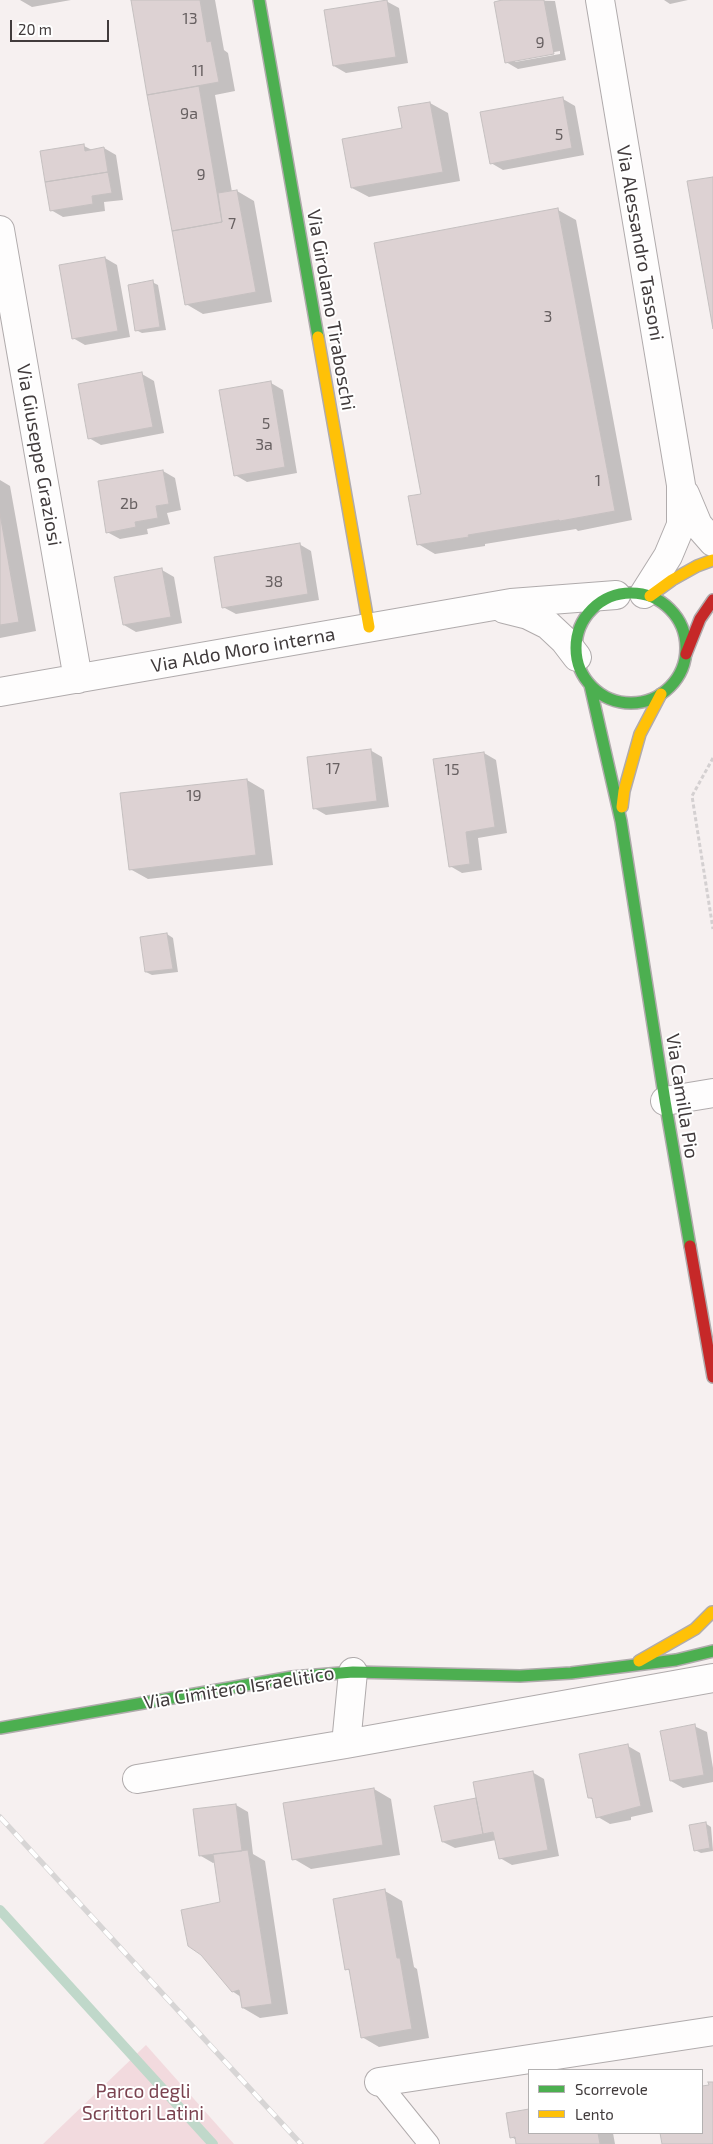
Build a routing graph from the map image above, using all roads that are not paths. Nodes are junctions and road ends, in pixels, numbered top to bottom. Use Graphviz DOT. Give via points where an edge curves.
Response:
graph roads {
  1 [pos="259,0"];
  2 [pos="600,0"];
  3 [pos="0,230"];
  4 [pos="681,485"];
  5 [pos="713,542"];
  6 [pos="713,560"];
  7 [pos="616,595"];
  8 [pos="647,595"];
  9 [pos="713,600"];
  10 [pos="486,607"];
  11 [pos="369,627"];
  12 [pos="686,655"];
  13 [pos="577,657"];
  14 [pos="78,679"];
  15 [pos="590,685"];
  16 [pos="0,692"];
  17 [pos="661,694"];
  18 [pos="621,821"];
  19 [pos="713,1093"];
  20 [pos="665,1102"];
  21 [pos="713,1377"];
  22 [pos="712,1609"];
  23 [pos="713,1651"];
  24 [pos="629,1667"];
  25 [pos="352,1672"];
  26 [pos="713,1678"];
  27 [pos="0,1728"];
  28 [pos="346,1744"];
  29 [pos="137,1779"];
  30 [pos="713,2031"];
  31 [pos="379,2082"];
  32 [pos="429,2144"];
  1 -- 11 [label="street, Via Girolamo Tiraboschi"];
  2 -- 4 [label="street, Via Alessandro Tassoni"];
  3 -- 14 [label="street, Via Giuseppe Graziosi"];
  4 -- 5 [label="street, Via Alessandro Tassoni" via="698,525"];
  4 -- 8 [label="street, Via Alessandro Tassoni" via="681,525"];
  6 -- 8 [label="street"];
  7 -- 8 [label="street"];
  7 -- 10 [label="street, Via Aldo Moro interna"];
  7 -- 13 [label="street" via="604,600 585,618 576,644"];
  8 -- 12 [label="street" via="669,608 682,626"];
  9 -- 12 [label="street" via="700,619"];
  10 -- 11 [label="street, Via Aldo Moro interna"];
  10 -- 13 [label="street, Via Aldo Moro interna" via="511,609 548,625"];
  11 -- 14 [label="street, Via Aldo Moro interna"];
  12 -- 17 [label="street" via="673,684"];
  13 -- 15 [label="street" via="581,672"];
  14 -- 16 [label="street, Via Aldo Moro interna"];
  15 -- 17 [label="street" via="602,695 624,702 647,701"];
  15 -- 18 [label="street, Via Camilla Pio"];
  17 -- 18 [label="street, Via Camilla Pio" via="640,734 624,791"];
  18 -- 20 [label="street, Via Camilla Pio"];
  19 -- 20 [label="street"];
  20 -- 21 [label="street, Via Camilla Pio"];
  22 -- 24 [label="street, Via Cimitero Israelitico" via="695,1629"];
  23 -- 24 [label="street, Via Cimitero Israelitico" via="690,1658"];
  24 -- 25 [label="street, Via Cimitero Israelitico" via="520,1676"];
  25 -- 27 [label="street, Via Cimitero Israelitico" via="292,1677"];
  25 -- 28 [label="street"];
  26 -- 28 [label="street"];
  28 -- 29 [label="street"];
  30 -- 31 [label="street"];
  31 -- 32 [label="lane"];
}
